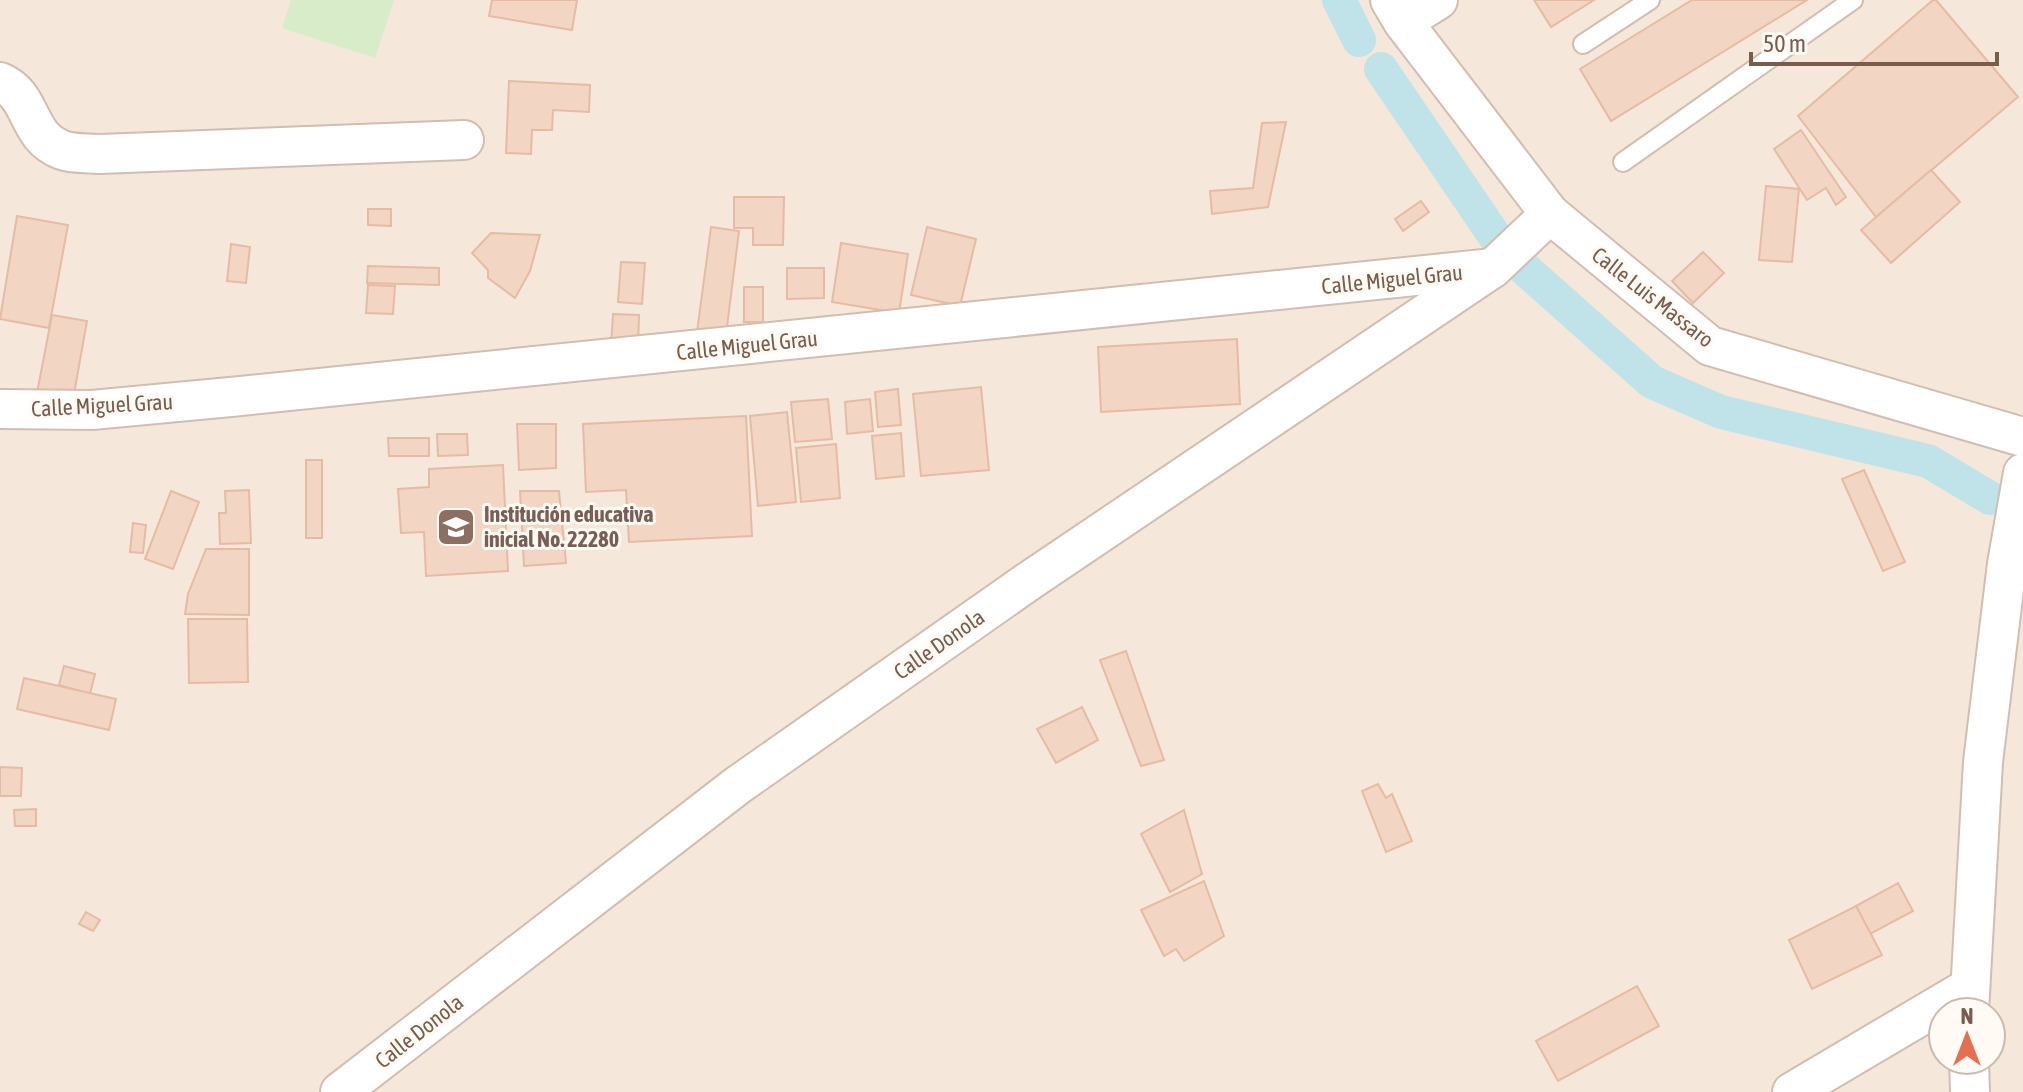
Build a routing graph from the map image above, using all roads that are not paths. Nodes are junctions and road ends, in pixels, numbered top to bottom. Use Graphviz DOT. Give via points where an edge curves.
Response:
graph roads {
  1 [pos="1438,0"];
  2 [pos="1650,0"];
  3 [pos="1853,0"];
  4 [pos="1396,11"];
  5 [pos="1583,44"];
  6 [pos="0,82"];
  7 [pos="464,140"];
  8 [pos="1623,162"];
  9 [pos="1550,214"];
  10 [pos="1493,268"];
  11 [pos="0,409"];
  12 [pos="2023,437"];
  13 [pos="2023,473"];
  14 [pos="2001,623"];
  15 [pos="2023,658"];
  16 [pos="1968,996"];
  17 [pos="1927,1021"];
  18 [pos="340,1092"];
  19 [pos="1792,1092"];
  1 -- 4 [label="street"];
  2 -- 5 [label="lane"];
  3 -- 8 [label="lane"];
  4 -- 9 [label="street, Calle Luis Massaro"];
  6 -- 7 [label="street" via="19,93 40,138 63,151 100,154"];
  9 -- 10 [label="street, Calle Donola"];
  9 -- 12 [label="street, Calle Luis Massaro" via="1710,346"];
  10 -- 11 [label="street, Calle Miguel Grau" via="226,398 92,410"];
  10 -- 18 [label="street, Calle Donola" via="738,785"];
  13 -- 14 [label="street"];
  14 -- 15 [label="street"];
  14 -- 16 [label="street" via="1983,762"];
  17 -- 19 [label="street"];
}
